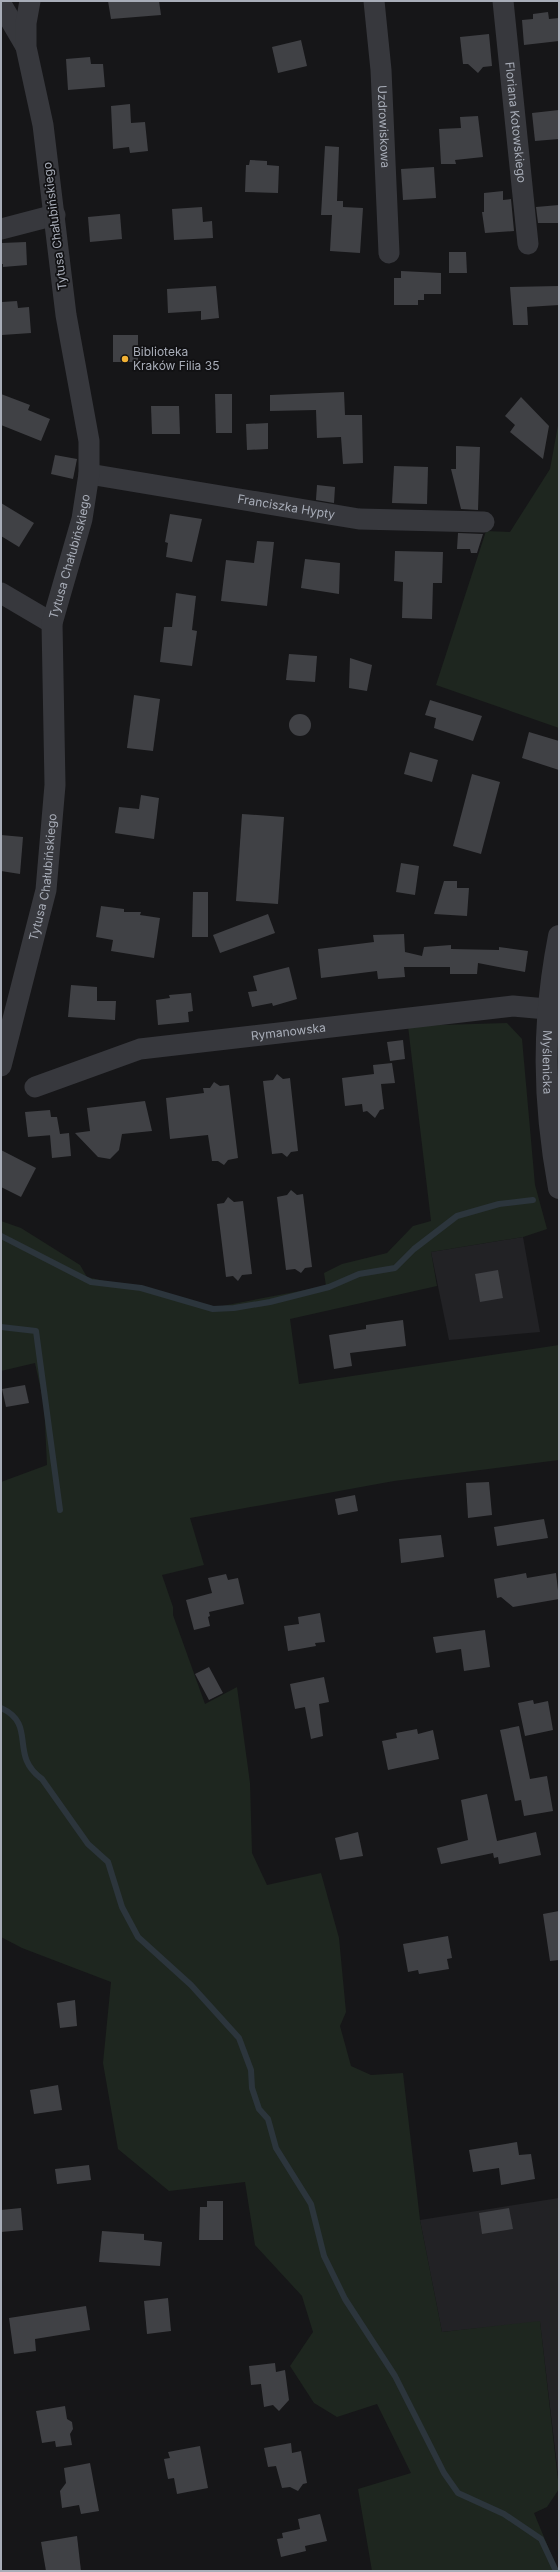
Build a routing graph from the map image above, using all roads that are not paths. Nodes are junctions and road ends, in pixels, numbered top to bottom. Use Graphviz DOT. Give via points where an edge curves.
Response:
graph roads {
  1 [pos="30,1"];
  2 [pos="374,1"];
  3 [pos="503,1"];
  4 [pos="1,4"];
  5 [pos="26,46"];
  6 [pos="55,215"];
  7 [pos="1,229"];
  8 [pos="528,244"];
  9 [pos="389,253"];
  10 [pos="89,474"];
  11 [pos="484,522"];
  12 [pos="1,593"];
  13 [pos="52,623"];
  14 [pos="559,936"];
  15 [pos="548,1009"];
  16 [pos="1,1066"];
  17 [pos="35,1087"];
  18 [pos="559,1188"];
  1 -- 5 [label="street, Tytusa Chałubińskiego" via="26,23"];
  2 -- 9 [label="street, Uzdrowiskowa" via="381,70"];
  3 -- 8 [label="street, Floriana Kotowskiego"];
  4 -- 5 [label="street, Tytusa Chałubińskiego"];
  5 -- 6 [label="street, Tytusa Chałubińskiego" via="43,125"];
  6 -- 7 [label="street"];
  6 -- 10 [label="street, Tytusa Chałubińskiego" via="66,315 89,441"];
  10 -- 11 [label="street, Franciszka Hypty" via="359,519"];
  10 -- 13 [label="street, Tytusa Chałubińskiego" via="82,520"];
  12 -- 13 [label="street"];
  13 -- 16 [label="street, Tytusa Chałubińskiego" via="55,785 46,890"];
  14 -- 15 [label="street, Myślenicka"];
  15 -- 17 [label="street, Rymanowska" via="513,1006 140,1049"];
  15 -- 18 [label="street, Myślenicka" via="545,1078 549,1135"];
}
